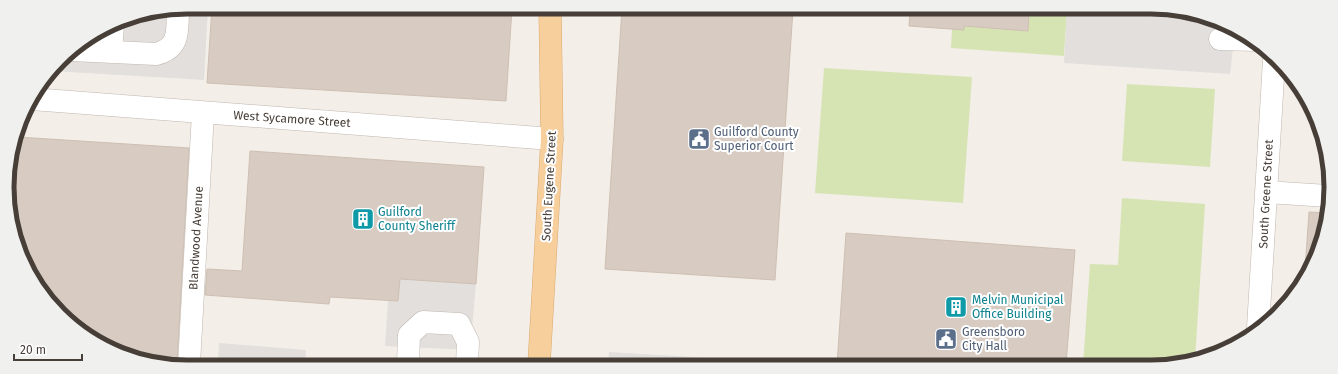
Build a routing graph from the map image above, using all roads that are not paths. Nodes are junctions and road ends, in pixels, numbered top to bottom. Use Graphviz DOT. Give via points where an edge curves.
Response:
graph roads {
  1 [pos="178,14"];
  2 [pos="550,14"];
  3 [pos="113,31"];
  4 [pos="1220,39"];
  5 [pos="1242,40"];
  6 [pos="81,50"];
  7 [pos="111,52"];
  8 [pos="1274,66"];
  9 [pos="37,99"];
  10 [pos="203,113"];
  11 [pos="552,139"];
  12 [pos="1266,192"];
  13 [pos="1324,196"];
  14 [pos="1258,322"];
  15 [pos="189,360"];
  16 [pos="408,360"];
  17 [pos="467,360"];
  18 [pos="539,360"];
  1 -- 7 [label="street" via="176,39 173,45 163,52"];
  2 -- 11 [label="main road, South Eugene Street"];
  3 -- 7 [label="street"];
  4 -- 5 [label="street"];
  6 -- 7 [label="street"];
  8 -- 12 [label="street, South Greene Street"];
  9 -- 10 [label="street, West Sycamore Street"];
  10 -- 11 [label="street, West Sycamore Street"];
  10 -- 15 [label="street, Blandwood Avenue"];
  11 -- 18 [label="main road, South Eugene Street"];
  12 -- 13 [label="street"];
  12 -- 14 [label="street, South Greene Street"];
  16 -- 17 [label="street" via="409,335 423,322 459,324 468,342"];
}
